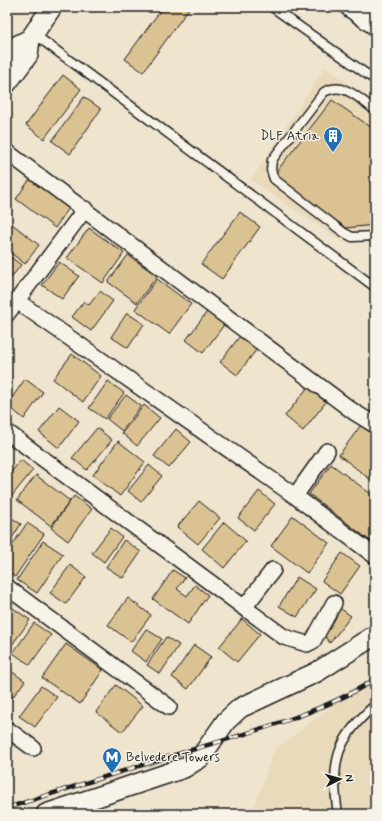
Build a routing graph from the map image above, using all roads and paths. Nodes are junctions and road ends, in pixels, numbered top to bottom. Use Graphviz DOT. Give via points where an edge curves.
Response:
graph roads {
  1 [pos="52,7"];
  2 [pos="272,7"];
  3 [pos="350,7"];
  4 [pos="372,7"];
  5 [pos="375,9"];
  6 [pos="375,25"];
  7 [pos="32,37"];
  8 [pos="7,60"];
  9 [pos="375,80"];
  10 [pos="7,83"];
  11 [pos="375,110"];
  12 [pos="7,152"];
  13 [pos="85,209"];
  14 [pos="375,236"];
  15 [pos="375,287"];
  16 [pos="17,301"];
  17 [pos="7,314"];
  18 [pos="375,425"];
  19 [pos="7,432"];
  20 [pos="327,451"];
  21 [pos="296,496"];
  22 [pos="375,556"];
  23 [pos="273,570"];
  24 [pos="7,587"];
  25 [pos="334,603"];
  26 [pos="244,608"];
  27 [pos="375,635"];
  28 [pos="375,705"];
  29 [pos="169,707"];
  30 [pos="7,729"];
  31 [pos="33,748"];
  32 [pos="46,814"];
  33 [pos="338,814"];
  1 -- 7 [label="street"];
  2 -- 9 [label="lane"];
  3 -- 6 [label="street"];
  4 -- 5 [label="main road"];
  7 -- 8 [label="street" via="18,45"];
  7 -- 10 [label="street" via="28,55"];
  7 -- 15 [label="lane"];
  11 -- 14 [label="lane" via="344,88 333,87 324,92 272,160 271,170 274,179 344,232 352,237"];
  12 -- 13 [label="street"];
  13 -- 16 [label="street"];
  13 -- 18 [label="street" via="354,412"];
  16 -- 17 [label="street"];
  16 -- 21 [label="street"];
  19 -- 26 [label="street"];
  20 -- 21 [label="street"];
  21 -- 22 [label="street"];
  23 -- 26 [label="street"];
  24 -- 29 [label="street"];
  25 -- 26 [label="street" via="313,641 307,644 284,637"];
  27 -- 32 [label="street" via="316,672 240,708 226,721 200,758 184,768"];
  28 -- 33 [label="lane" via="364,714 342,742 334,772"];
  30 -- 31 [label="street"];
}
